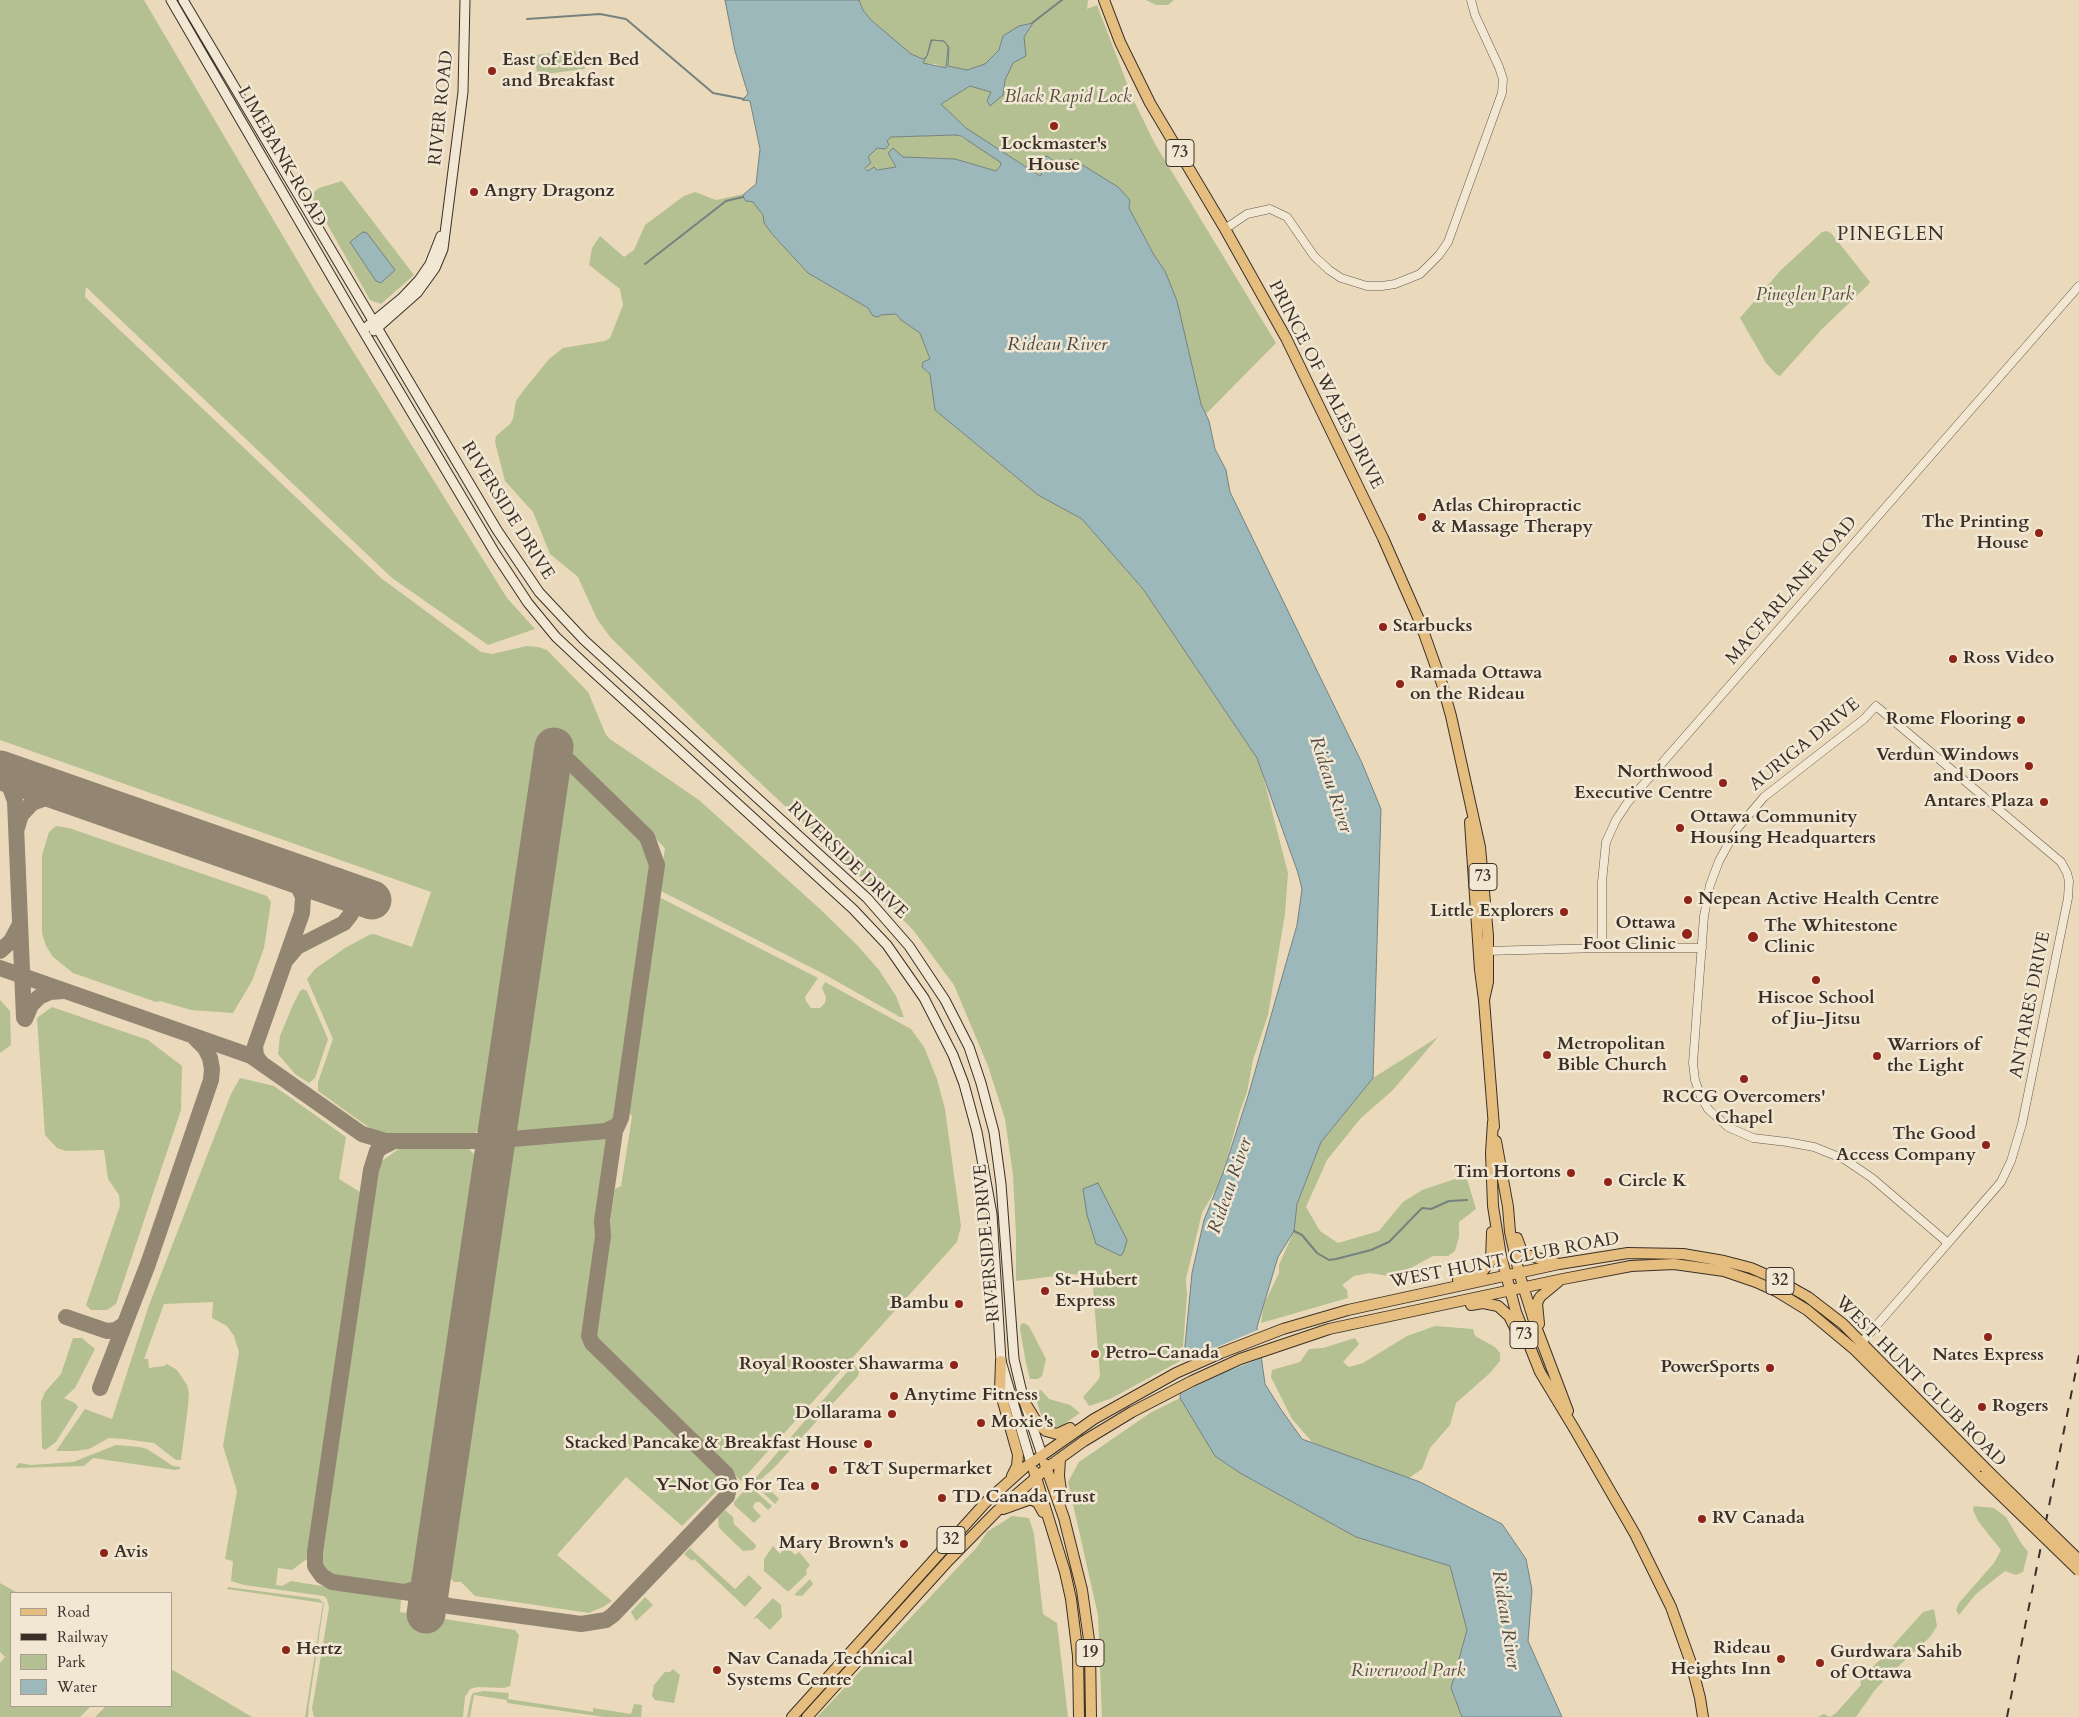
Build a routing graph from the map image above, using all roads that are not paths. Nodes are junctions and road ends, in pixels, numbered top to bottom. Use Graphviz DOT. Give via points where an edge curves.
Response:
graph roads {
  1 [pos="171,0"];
  2 [pos="184,0"];
  3 [pos="465,0"];
  4 [pos="1104,0"];
  5 [pos="1471,0"];
  6 [pos="1226,229"];
  7 [pos="2079,286"];
  8 [pos="376,324"];
  9 [pos="365,333"];
  10 [pos="1876,706"];
  11 [pos="1602,948"];
  12 [pos="1702,948"];
  13 [pos="1484,951"];
  14 [pos="1493,1122"];
  15 [pos="1492,1189"];
  16 [pos="1506,1196"];
  17 [pos="1493,1206"];
  18 [pos="1508,1207"];
  19 [pos="1948,1243"];
  20 [pos="1559,1264"];
  21 [pos="1519,1273"];
  22 [pos="1506,1276"];
  23 [pos="1563,1279"];
  24 [pos="1523,1288"];
  25 [pos="1510,1291"];
  26 [pos="1413,1295"];
  27 [pos="1010,1318"];
  28 [pos="997,1319"];
  29 [pos="1367,1320"];
  30 [pos="1542,1342"];
  31 [pos="1858,1346"];
  32 [pos="1001,1361"];
  33 [pos="1540,1372"];
  34 [pos="1024,1401"];
  35 [pos="1094,1419"];
  36 [pos="1576,1430"];
  37 [pos="1042,1455"];
  38 [pos="1060,1459"];
  39 [pos="1031,1463"];
  40 [pos="1047,1468"];
  41 [pos="1983,1472"];
  42 [pos="1036,1477"];
  43 [pos="1009,1482"];
  44 [pos="997,1511"];
  45 [pos="1064,1518"];
  46 [pos="1051,1529"];
  47 [pos="2079,1560"];
  48 [pos="2079,1571"];
  49 [pos="901,1605"];
  50 [pos="792,1717"];
  51 [pos="807,1717"];
  52 [pos="1079,1717"];
  53 [pos="1091,1717"];
  54 [pos="1704,1717"];
  1 -- 9 [label="main road, LIMEBANK ROAD"];
  2 -- 8 [label="main road, LIMEBANK ROAD"];
  3 -- 8 [label="main road, RIVER ROAD" via="463,92 443,249 430,276 417,293"];
  4 -- 6 [label="main road, PRINCE OF WALES DRIVE / 73" via="1147,98"];
  5 -- 6 [label="street" via="1499,66 1503,79 1502,93 1448,242 1420,274 1382,286 1367,286 1341,278 1314,256 1287,217 1270,209 1248,214"];
  6 -- 13 [label="main road, PRINCE OF WALES DRIVE / 73" via="1286,338 1383,538 1417,615 1442,684 1471,804 1472,848"];
  7 -- 11 [label="street, MACFARLANE ROAD" via="1628,802 1606,842"];
  8 -- 9 [label="main road, RIVER ROAD"];
  8 -- 27 [label="main road, RIVERSIDE DRIVE / 19" via="497,530 539,592 584,640 867,898 899,933 934,981 969,1047 991,1120 1001,1184"];
  9 -- 28 [label="main road, RIVERSIDE DRIVE / 19" via="509,576 542,620 588,667 853,909 887,945 924,998 953,1055 977,1132 992,1214"];
  10 -- 12 [label="street, AURIGA DRIVE" via="1864,719 1764,797 1736,830 1718,862 1710,885"];
  10 -- 19 [label="street, ANTARES DRIVE" via="2061,862 2067,873 2068,898 2017,1148 2001,1182"];
  11 -- 12 [label="street"];
  11 -- 13 [label="street"];
  12 -- 19 [label="street, AURIGA DRIVE" via="1693,1063 1696,1084 1708,1109 1718,1120 1740,1134 1814,1147 1844,1159 1872,1178"];
  13 -- 14 [label="main road, PRINCE OF WALES DRIVE / 73" via="1481,983"];
  14 -- 15 [label="main road, PRINCE OF WALES DRIVE / 73"];
  14 -- 16 [label="main road, PRINCE OF WALES DRIVE / 73"];
  15 -- 16 [label="main road" via="1498,1195"];
  15 -- 17 [label="main road, PRINCE OF WALES DRIVE / 73"];
  16 -- 18 [label="main road, PRINCE OF WALES DRIVE / 73"];
  17 -- 22 [label="main road, PRINCE OF WALES DRIVE / 73"];
  17 -- 26 [label="main road" via="1491,1258 1483,1271"];
  18 -- 20 [label="main road" via="1523,1252"];
  18 -- 21 [label="main road, PRINCE OF WALES DRIVE / 73"];
  19 -- 31 [label="street, ANTARES DRIVE"];
  20 -- 21 [label="main road, WEST HUNT CLUB ROAD / 32"];
  20 -- 31 [label="main road, WEST HUNT CLUB ROAD / 32" via="1638,1252 1724,1260 1757,1271 1798,1291 1825,1310"];
  21 -- 22 [label="main road, WEST HUNT CLUB ROAD / 32"];
  21 -- 24 [label="main road, PRINCE OF WALES DRIVE / 73"];
  22 -- 25 [label="main road, PRINCE OF WALES DRIVE / 73"];
  22 -- 26 [label="main road, WEST HUNT CLUB ROAD / 32"];
  23 -- 24 [label="main road, WEST HUNT CLUB ROAD / 32"];
  23 -- 30 [label="main road" via="1543,1293 1537,1303"];
  23 -- 31 [label="main road, WEST HUNT CLUB ROAD / 32" via="1616,1268 1660,1264 1724,1271 1756,1282 1797,1303"];
  24 -- 25 [label="main road, WEST HUNT CLUB ROAD / 32"];
  24 -- 30 [label="main road, PRINCE OF WALES DRIVE / 73"];
  25 -- 29 [label="main road, WEST HUNT CLUB ROAD / 32"];
  25 -- 33 [label="main road, PRINCE OF WALES DRIVE / 73"];
  26 -- 35 [label="main road, WEST HUNT CLUB ROAD / 32" via="1317,1318 1221,1353 1169,1377"];
  27 -- 28 [label="main road"];
  27 -- 34 [label="main road, RIVERSIDE DRIVE / 19" via="1014,1359"];
  28 -- 32 [label="main road, RIVERSIDE DRIVE / 19"];
  29 -- 33 [label="main road" via="1483,1303 1498,1306 1509,1316"];
  29 -- 38 [label="main road, WEST HUNT CLUB ROAD / 32" via="1274,1347 1222,1367 1132,1412"];
  30 -- 36 [label="main road, PRINCE OF WALES DRIVE / 73"];
  31 -- 41 [label="main road, WEST HUNT CLUB ROAD / 32"];
  32 -- 39 [label="main road, RIVERSIDE DRIVE / 19"];
  32 -- 43 [label="main road" via="1000,1391 1018,1455 1017,1466"];
  33 -- 36 [label="main road, PRINCE OF WALES DRIVE / 73"];
  34 -- 35 [label="main road" via="1038,1424 1052,1434"];
  34 -- 37 [label="main road, RIVERSIDE DRIVE / 19"];
  35 -- 37 [label="main road, 32"];
  36 -- 54 [label="main road, PRINCE OF WALES DRIVE / 73" via="1638,1540 1671,1607 1691,1663"];
  37 -- 39 [label="main road, 32"];
  37 -- 40 [label="main road, RIVERSIDE DRIVE / 19"];
  38 -- 40 [label="main road, 32"];
  38 -- 45 [label="main road"];
  39 -- 42 [label="main road, RIVERSIDE DRIVE / 19"];
  39 -- 43 [label="main road, 32"];
  40 -- 42 [label="main road, 32"];
  40 -- 45 [label="main road, RIVERSIDE DRIVE / 19"];
  41 -- 47 [label="main road, WEST HUNT CLUB ROAD / 32, bridge"];
  41 -- 48 [label="main road, WEST HUNT CLUB ROAD / 32, bridge"];
  42 -- 44 [label="main road, 32"];
  42 -- 46 [label="main road, RIVERSIDE DRIVE / 19"];
  43 -- 49 [label="main road, 32" via="953,1538"];
  44 -- 46 [label="main road" via="1034,1500"];
  44 -- 49 [label="main road, 32"];
  45 -- 53 [label="main road, RIVERSIDE DRIVE / 19" via="1084,1601 1090,1646"];
  46 -- 52 [label="main road, RIVERSIDE DRIVE / 19" via="1065,1572 1075,1622"];
  49 -- 50 [label="main road, 32"];
  49 -- 51 [label="main road, 32"];
}
